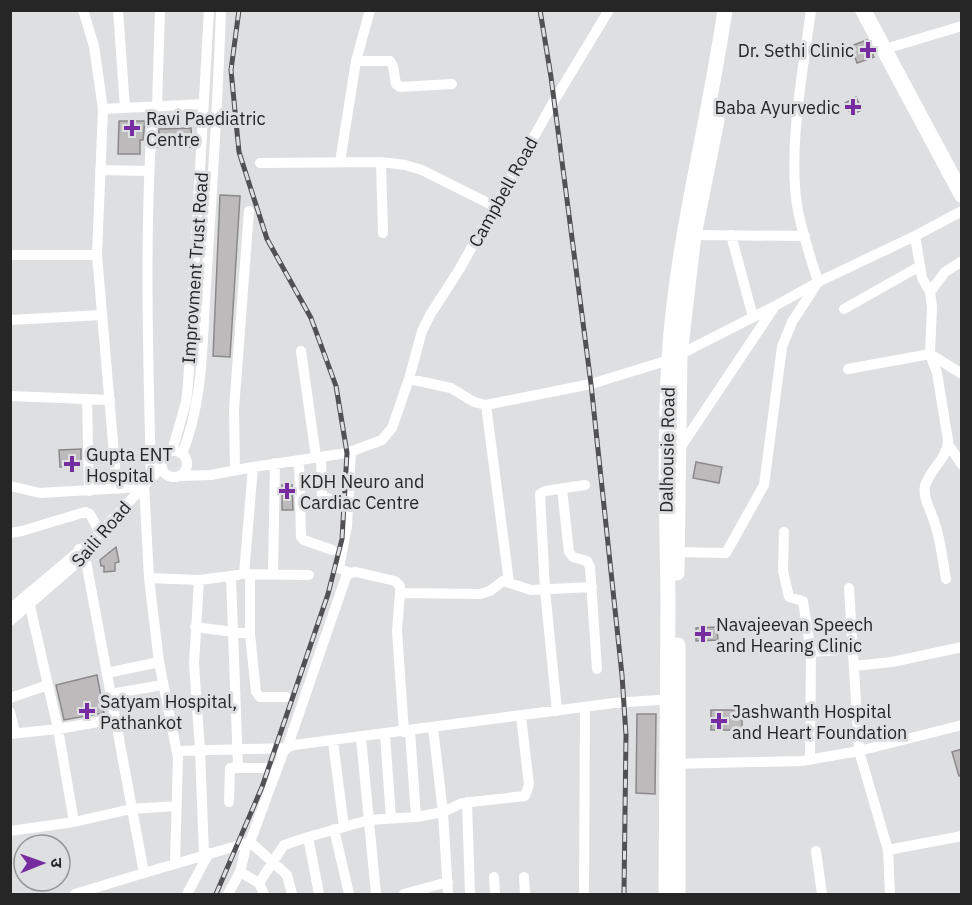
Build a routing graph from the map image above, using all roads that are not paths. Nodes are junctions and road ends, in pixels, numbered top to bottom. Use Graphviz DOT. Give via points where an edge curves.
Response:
graph roads {
  1 [pos="83,10"];
  2 [pos="118,10"];
  3 [pos="160,10"];
  4 [pos="209,10"];
  5 [pos="221,10"];
  6 [pos="370,10"];
  7 [pos="609,10"];
  8 [pos="725,10"];
  9 [pos="735,10"];
  10 [pos="811,10"];
  11 [pos="863,10"];
  12 [pos="962,26"];
  13 [pos="885,49"];
  14 [pos="356,61"];
  15 [pos="452,84"];
  16 [pos="204,104"];
  17 [pos="155,107"];
  18 [pos="125,108"];
  19 [pos="103,109"];
  20 [pos="217,116"];
  21 [pos="204,118"];
  22 [pos="711,122"];
  23 [pos="340,162"];
  24 [pos="381,162"];
  25 [pos="260,163"];
  26 [pos="100,170"];
  27 [pos="148,171"];
  28 [pos="962,195"];
  29 [pos="496,207"];
  30 [pos="249,211"];
  31 [pos="962,211"];
  32 [pos="383,233"];
  33 [pos="694,235"];
  34 [pos="731,235"];
  35 [pos="805,236"];
  36 [pos="915,236"];
  37 [pos="10,255"];
  38 [pos="97,255"];
  39 [pos="962,261"];
  40 [pos="920,266"];
  41 [pos="818,282"];
  42 [pos="200,287"];
  43 [pos="930,292"];
  44 [pos="775,306"];
  45 [pos="844,309"];
  46 [pos="101,315"];
  47 [pos="753,317"];
  48 [pos="10,320"];
  49 [pos="301,351"];
  50 [pos="930,354"];
  51 [pos="674,357"];
  52 [pos="848,369"];
  53 [pos="962,374"];
  54 [pos="409,379"];
  55 [pos="10,396"];
  56 [pos="87,399"];
  57 [pos="110,400"];
  58 [pos="486,405"];
  59 [pos="948,444"];
  60 [pos="351,451"];
  61 [pos="678,451"];
  62 [pos="177,453"];
  63 [pos="319,457"];
  64 [pos="299,460"];
  65 [pos="275,463"];
  66 [pos="962,465"];
  67 [pos="253,466"];
  68 [pos="162,467"];
  69 [pos="667,468"];
  70 [pos="235,470"];
  71 [pos="179,476"];
  72 [pos="146,483"];
  73 [pos="10,486"];
  74 [pos="585,486"];
  75 [pos="117,489"];
  76 [pos="562,489"];
  77 [pos="89,490"];
  78 [pos="332,499"];
  79 [pos="100,532"];
  80 [pos="784,532"];
  81 [pos="10,533"];
  82 [pos="84,550"];
  83 [pos="332,550"];
  84 [pos="677,552"];
  85 [pos="350,573"];
  86 [pos="247,574"];
  87 [pos="273,574"];
  88 [pos="309,575"];
  89 [pos="149,578"];
  90 [pos="231,578"];
  91 [pos="946,579"];
  92 [pos="199,580"];
  93 [pos="509,582"];
  94 [pos="592,587"];
  95 [pos="849,588"];
  96 [pos="545,590"];
  97 [pos="400,593"];
  98 [pos="30,606"];
  99 [pos="10,609"];
  100 [pos="10,621"];
  101 [pos="195,627"];
  102 [pos="233,632"];
  103 [pos="250,634"];
  104 [pos="962,647"];
  105 [pos="853,649"];
  106 [pos="811,652"];
  107 [pos="159,662"];
  108 [pos="854,666"];
  109 [pos="597,669"];
  110 [pos="107,673"];
  111 [pos="48,685"];
  112 [pos="162,685"];
  113 [pos="111,694"];
  114 [pos="286,697"];
  115 [pos="10,698"];
  116 [pos="674,699"];
  117 [pos="585,707"];
  118 [pos="557,711"];
  119 [pos="10,712"];
  120 [pos="521,716"];
  121 [pos="115,719"];
  122 [pos="962,725"];
  123 [pos="433,728"];
  124 [pos="58,729"];
  125 [pos="407,731"];
  126 [pos="13,734"];
  127 [pos="385,735"];
  128 [pos="361,738"];
  129 [pos="333,741"];
  130 [pos="287,748"];
  131 [pos="238,749"];
  132 [pos="200,750"];
  133 [pos="177,751"];
  134 [pos="859,751"];
  135 [pos="810,760"];
  136 [pos="673,764"];
  137 [pos="238,767"];
  138 [pos="269,768"];
  139 [pos="229,802"];
  140 [pos="467,802"];
  141 [pos="177,806"];
  142 [pos="131,810"];
  143 [pos="443,813"];
  144 [pos="416,817"];
  145 [pos="392,818"];
  146 [pos="369,820"];
  147 [pos="74,822"];
  148 [pos="339,828"];
  149 [pos="10,831"];
  150 [pos="962,836"];
  151 [pos="308,837"];
  152 [pos="249,842"];
  153 [pos="888,850"];
  154 [pos="816,851"];
  155 [pos="206,854"];
  156 [pos="273,861"];
  157 [pos="175,862"];
  158 [pos="240,872"];
  159 [pos="144,873"];
  160 [pos="494,877"];
  161 [pos="524,877"];
  162 [pos="448,882"];
  163 [pos="259,883"];
  164 [pos="104,890"];
  165 [pos="79,894"];
  166 [pos="187,894"];
  167 [pos="228,894"];
  168 [pos="264,894"];
  169 [pos="292,894"];
  170 [pos="319,894"];
  171 [pos="349,894"];
  172 [pos="376,894"];
  173 [pos="404,894"];
  174 [pos="448,894"];
  175 [pos="470,894"];
  176 [pos="495,894"];
  177 [pos="525,894"];
  178 [pos="585,894"];
  179 [pos="666,894"];
  180 [pos="678,894"];
  181 [pos="822,894"];
  182 [pos="890,894"];
  1 -- 19 [label="street" via="94,46"];
  2 -- 18 [label="street"];
  3 -- 17 [label="street"];
  4 -- 16 [label="street, Improvment Trust Road"];
  5 -- 20 [label="street"];
  6 -- 14 [label="street"];
  7 -- 29 [label="street, Campbell Road"];
  8 -- 22 [label="street, Dalhousie Road"];
  9 -- 22 [label="street, Dalhousie Road"];
  10 -- 35 [label="street" via="796,149 796,191"];
  11 -- 13 [label="main road"];
  12 -- 13 [label="street"];
  13 -- 28 [label="main road"];
  14 -- 15 [label="street" via="390,61 400,87"];
  14 -- 23 [label="street"];
  16 -- 17 [label="street"];
  16 -- 21 [label="street, Improvment Trust Road"];
  17 -- 18 [label="street"];
  17 -- 27 [label="street"];
  18 -- 19 [label="street"];
  19 -- 26 [label="street"];
  20 -- 21 [label="street"];
  20 -- 42 [label="street"];
  21 -- 42 [label="street, Improvment Trust Road"];
  22 -- 33 [label="street, Dalhousie Road"];
  22 -- 51 [label="street, Dalhousie Road" via="681,253"];
  23 -- 24 [label="street"];
  23 -- 25 [label="street"];
  24 -- 29 [label="street" via="422,170"];
  24 -- 32 [label="street"];
  26 -- 27 [label="street"];
  26 -- 38 [label="street"];
  27 -- 72 [label="street"];
  29 -- 54 [label="street, Campbell Road" via="430,315"];
  30 -- 70 [label="street" via="234,409"];
  31 -- 36 [label="street"];
  33 -- 34 [label="street"];
  33 -- 51 [label="street, Dalhousie Road"];
  34 -- 35 [label="street"];
  34 -- 47 [label="street"];
  35 -- 41 [label="street"];
  36 -- 40 [label="street"];
  36 -- 41 [label="street"];
  37 -- 38 [label="street"];
  38 -- 46 [label="street"];
  39 -- 43 [label="street" via="945,272"];
  40 -- 43 [label="street"];
  40 -- 45 [label="street"];
  41 -- 44 [label="street"];
  41 -- 84 [label="street" via="792,322 782,347 767,475 759,497 726,553"];
  42 -- 62 [label="street, Improvment Trust Road"];
  43 -- 50 [label="street"];
  44 -- 47 [label="street"];
  44 -- 61 [label="street"];
  46 -- 48 [label="street"];
  46 -- 57 [label="street"];
  47 -- 51 [label="street"];
  49 -- 63 [label="street"];
  50 -- 52 [label="street"];
  50 -- 53 [label="street"];
  50 -- 59 [label="street"];
  51 -- 58 [label="street" via="591,384"];
  51 -- 61 [label="street, Dalhousie Road"];
  51 -- 69 [label="street, Dalhousie Road"];
  54 -- 58 [label="street" via="451,388"];
  54 -- 60 [label="street, Campbell Road" via="387,435"];
  55 -- 56 [label="street"];
  56 -- 57 [label="street"];
  56 -- 77 [label="street"];
  57 -- 75 [label="street"];
  58 -- 93 [label="street"];
  59 -- 66 [label="street"];
  59 -- 91 [label="street" via="924,490 936,525"];
  60 -- 63 [label="street, Campbell Road"];
  60 -- 85 [label="street" via="347,526 339,568"];
  61 -- 69 [label="street"];
  61 -- 84 [label="street, Dalhousie Road"];
  62 -- 68 [label="street" via="167,453"];
  62 -- 71 [label="street" via="186,458 186,469"];
  63 -- 64 [label="street, Campbell Road"];
  63 -- 78 [label="street" via="322,498"];
  64 -- 65 [label="street, Campbell Road"];
  64 -- 83 [label="street" via="302,537"];
  65 -- 67 [label="street, Campbell Road"];
  65 -- 87 [label="street"];
  67 -- 70 [label="street, Campbell Road"];
  67 -- 86 [label="street"];
  68 -- 71 [label="street" via="168,476"];
  68 -- 72 [label="street, Saili Road"];
  69 -- 116 [label="street, Dalhousie Road"];
  70 -- 71 [label="street, Campbell Road"];
  72 -- 75 [label="street"];
  72 -- 79 [label="street, Saili Road"];
  72 -- 89 [label="street"];
  73 -- 77 [label="street" via="40,493"];
  74 -- 76 [label="street"];
  75 -- 77 [label="street"];
  76 -- 94 [label="street" via="567,549 573,557 589,563"];
  76 -- 96 [label="street" via="540,494"];
  79 -- 81 [label="street" via="85,512"];
  79 -- 82 [label="street, Saili Road"];
  80 -- 106 [label="street" via="783,571 789,597 803,600"];
  82 -- 98 [label="street, Saili Road"];
  82 -- 99 [label="street"];
  82 -- 110 [label="street"];
  84 -- 116 [label="street, Dalhousie Road"];
  85 -- 97 [label="street" via="395,581"];
  85 -- 130 [label="street"];
  86 -- 87 [label="street"];
  86 -- 90 [label="street"];
  86 -- 103 [label="street"];
  87 -- 88 [label="street"];
  89 -- 92 [label="street"];
  89 -- 107 [label="street"];
  90 -- 92 [label="street"];
  90 -- 102 [label="street"];
  92 -- 101 [label="street"];
  93 -- 96 [label="street" via="526,590"];
  93 -- 97 [label="street" via="500,582 480,594"];
  94 -- 96 [label="street"];
  94 -- 109 [label="street"];
  95 -- 105 [label="street"];
  96 -- 118 [label="street"];
  97 -- 125 [label="street" via="398,631"];
  98 -- 100 [label="street, Saili Road"];
  98 -- 111 [label="street"];
  101 -- 102 [label="street"];
  101 -- 132 [label="street"];
  102 -- 103 [label="street"];
  102 -- 131 [label="street"];
  103 -- 114 [label="street" via="258,695"];
  104 -- 108 [label="street"];
  105 -- 106 [label="street"];
  105 -- 108 [label="street"];
  106 -- 135 [label="street"];
  107 -- 110 [label="street"];
  107 -- 112 [label="street"];
  108 -- 134 [label="street"];
  110 -- 113 [label="street"];
  111 -- 115 [label="street"];
  111 -- 124 [label="street"];
  112 -- 113 [label="street"];
  112 -- 133 [label="street"];
  113 -- 121 [label="street"];
  116 -- 117 [label="street"];
  116 -- 136 [label="street, Dalhousie Road"];
  117 -- 118 [label="street"];
  117 -- 178 [label="street"];
  118 -- 120 [label="street"];
  119 -- 126 [label="street"];
  120 -- 123 [label="street"];
  120 -- 140 [label="street" via="527,794"];
  121 -- 124 [label="street"];
  121 -- 142 [label="street"];
  122 -- 134 [label="street"];
  123 -- 125 [label="street"];
  123 -- 143 [label="street"];
  124 -- 126 [label="street"];
  124 -- 147 [label="street"];
  125 -- 127 [label="street"];
  125 -- 144 [label="street"];
  127 -- 128 [label="street"];
  127 -- 145 [label="street"];
  128 -- 129 [label="street"];
  128 -- 146 [label="street"];
  129 -- 130 [label="street"];
  129 -- 148 [label="street"];
  130 -- 131 [label="street"];
  130 -- 152 [label="street"];
  131 -- 132 [label="street"];
  131 -- 137 [label="street"];
  132 -- 133 [label="street"];
  132 -- 155 [label="street"];
  133 -- 141 [label="street"];
  134 -- 135 [label="street"];
  134 -- 153 [label="street"];
  135 -- 136 [label="street"];
  136 -- 179 [label="street, Dalhousie Road"];
  136 -- 180 [label="street, Dalhousie Road"];
  137 -- 138 [label="street"];
  137 -- 139 [label="street" via="230,768"];
  140 -- 143 [label="street"];
  140 -- 175 [label="street"];
  141 -- 142 [label="street"];
  141 -- 157 [label="street"];
  142 -- 147 [label="street"];
  142 -- 159 [label="street"];
  143 -- 144 [label="street"];
  143 -- 162 [label="street"];
  144 -- 145 [label="street"];
  145 -- 146 [label="street"];
  146 -- 148 [label="street"];
  146 -- 172 [label="street"];
  147 -- 149 [label="street"];
  148 -- 151 [label="street"];
  148 -- 171 [label="street"];
  150 -- 153 [label="street"];
  151 -- 156 [label="street" via="284,845"];
  151 -- 170 [label="street"];
  152 -- 155 [label="street"];
  152 -- 156 [label="street"];
  152 -- 158 [label="street"];
  153 -- 182 [label="street"];
  154 -- 181 [label="street"];
  155 -- 157 [label="street"];
  155 -- 166 [label="street"];
  156 -- 163 [label="street"];
  156 -- 169 [label="street" via="286,875"];
  157 -- 159 [label="street"];
  158 -- 163 [label="street"];
  158 -- 167 [label="street"];
  159 -- 164 [label="street"];
  160 -- 176 [label="street"];
  161 -- 177 [label="street"];
  162 -- 173 [label="street"];
  162 -- 174 [label="street"];
  163 -- 168 [label="street"];
  164 -- 165 [label="street"];
}
